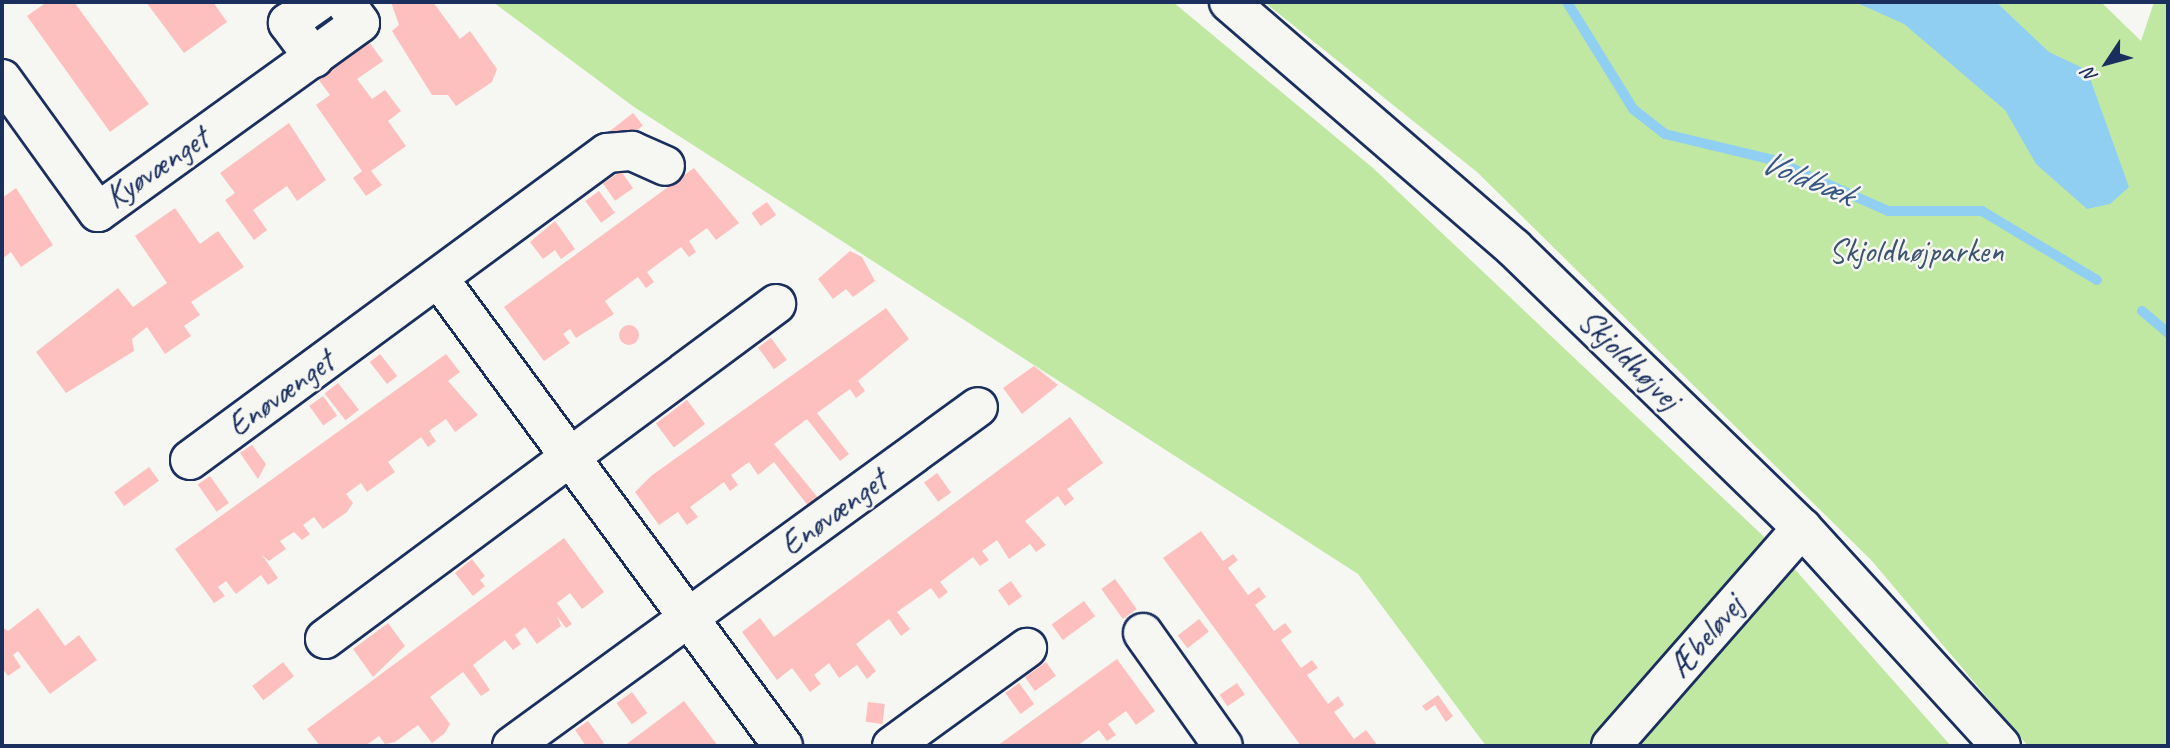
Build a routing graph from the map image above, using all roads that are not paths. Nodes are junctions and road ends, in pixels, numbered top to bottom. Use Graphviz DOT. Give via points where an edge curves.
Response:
graph roads {
  1 [pos="318,2"];
  2 [pos="345,2"];
  3 [pos="1229,2"];
  4 [pos="314,58"];
  5 [pos="2,79"];
  6 [pos="665,166"];
  7 [pos="439,279"];
  8 [pos="776,304"];
  9 [pos="978,407"];
  10 [pos="570,456"];
  11 [pos="190,460"];
  12 [pos="1802,528"];
  13 [pos="689,618"];
  14 [pos="1143,633"];
  15 [pos="326,639"];
  16 [pos="1027,648"];
  17 [pos="512,746"];
  18 [pos="783,746"];
  19 [pos="892,746"];
  20 [pos="1223,746"];
  21 [pos="1611,746"];
  22 [pos="2001,746"];
  1 -- 4 [label="street" via="288,23"];
  2 -- 4 [label="street, Kyøvænget" via="360,23"];
  3 -- 12 [label="street, Skjoldhøjvej" via="1514,248"];
  4 -- 5 [label="street, Kyøvænget" via="98,212"];
  6 -- 7 [label="street, Enøvænget" via="632,151 607,153"];
  7 -- 10 [label="street"];
  7 -- 11 [label="street, Enøvænget"];
  8 -- 10 [label="street"];
  9 -- 13 [label="street, Enøvænget"];
  10 -- 13 [label="street"];
  10 -- 15 [label="street"];
  12 -- 21 [label="street, Æbeløvej"];
  12 -- 22 [label="street, Skjoldhøjvej"];
  13 -- 17 [label="street, Enøvænget"];
  13 -- 18 [label="street"];
  14 -- 20 [label="street"];
  16 -- 19 [label="street"];
}
